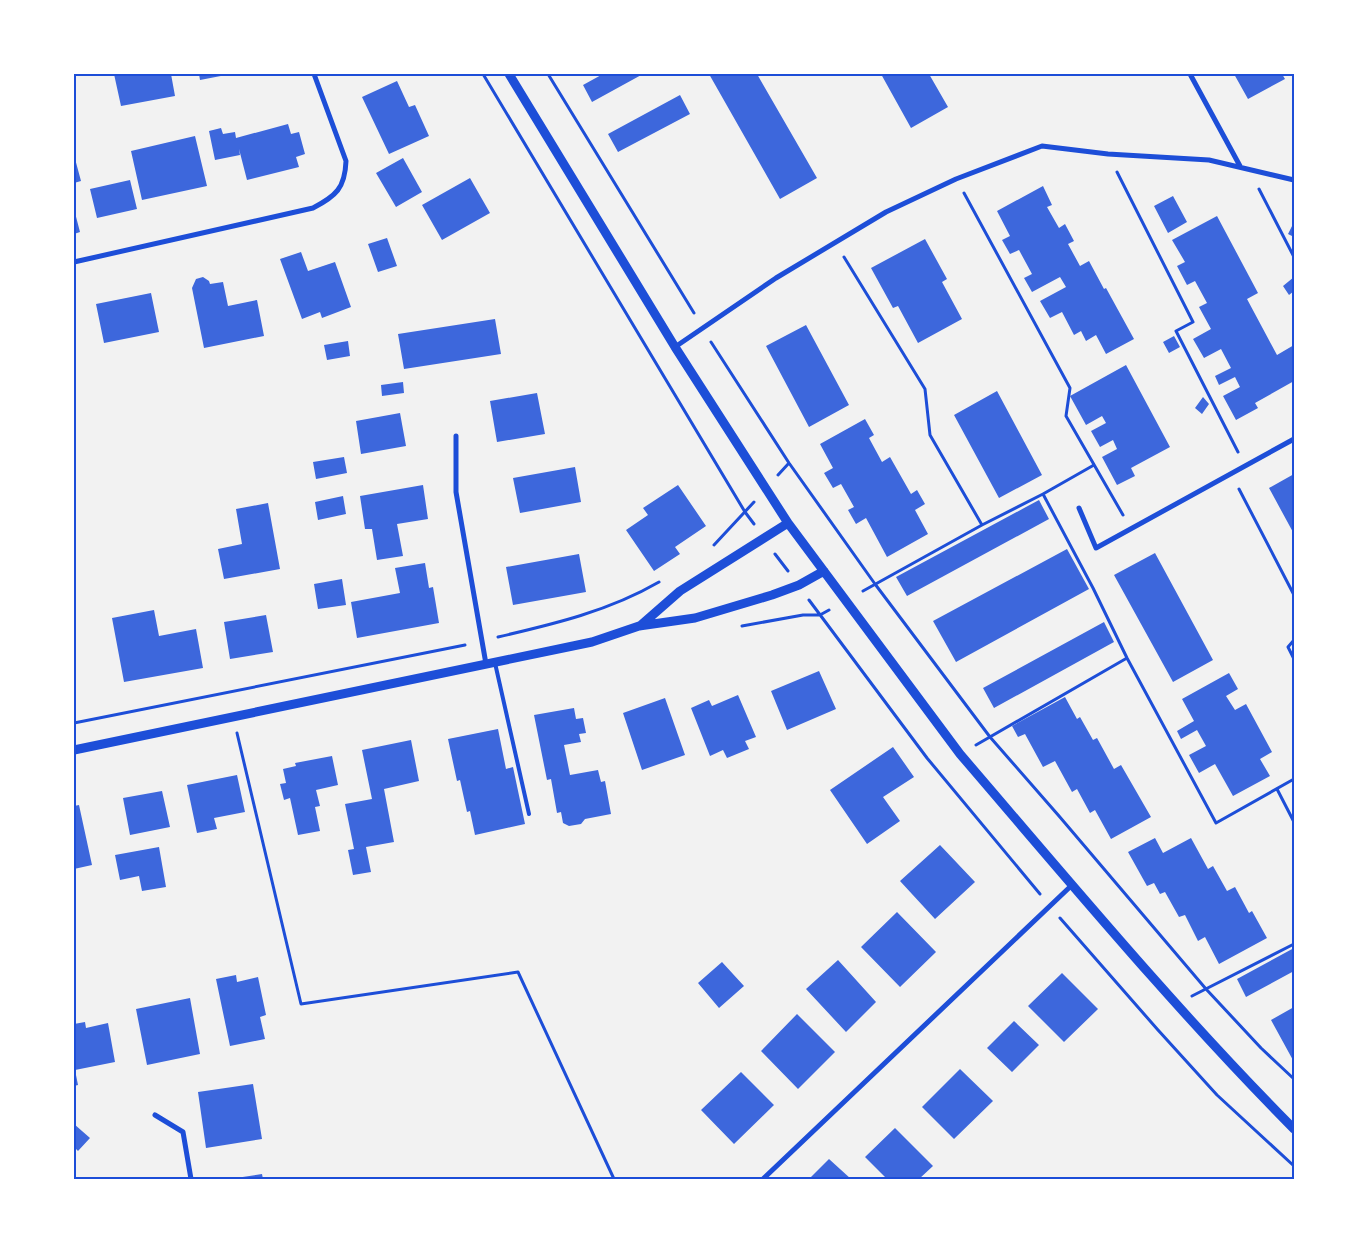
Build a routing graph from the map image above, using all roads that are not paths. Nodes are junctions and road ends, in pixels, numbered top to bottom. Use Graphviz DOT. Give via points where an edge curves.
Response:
graph roads {
  1 [pos="314,74"];
  2 [pos="509,74"];
  3 [pos="1190,74"];
  4 [pos="1240,166"];
  5 [pos="1294,180"];
  6 [pos="74,262"];
  7 [pos="675,347"];
  8 [pos="456,436"];
  9 [pos="1294,439"];
  10 [pos="1078,508"];
  11 [pos="788,523"];
  12 [pos="824,571"];
  13 [pos="639,626"];
  14 [pos="490,664"];
  15 [pos="74,750"];
  16 [pos="529,814"];
  17 [pos="1072,884"];
  18 [pos="155,1115"];
  19 [pos="1294,1129"];
  20 [pos="192,1179"];
  21 [pos="763,1179"];
  1 -- 6 [label="street" via="346,161 340,189 328,200 313,208"];
  2 -- 7 [label="street"];
  3 -- 4 [label="street"];
  4 -- 5 [label="street"];
  4 -- 7 [label="street" via="1209,160 1042,146 956,179 886,212 776,278"];
  7 -- 11 [label="street"];
  8 -- 14 [label="street" via="456,492 482,641"];
  9 -- 10 [label="street" via="1096,548"];
  11 -- 12 [label="street"];
  11 -- 13 [label="street" via="680,591"];
  12 -- 13 [label="street" via="799,585 695,618"];
  12 -- 17 [label="street" via="960,754"];
  13 -- 14 [label="street" via="592,642"];
  14 -- 15 [label="street"];
  14 -- 16 [label="lane"];
  17 -- 19 [label="street" via="1236,1071"];
  17 -- 21 [label="street"];
  18 -- 20 [label="street" via="183,1132"];
}
